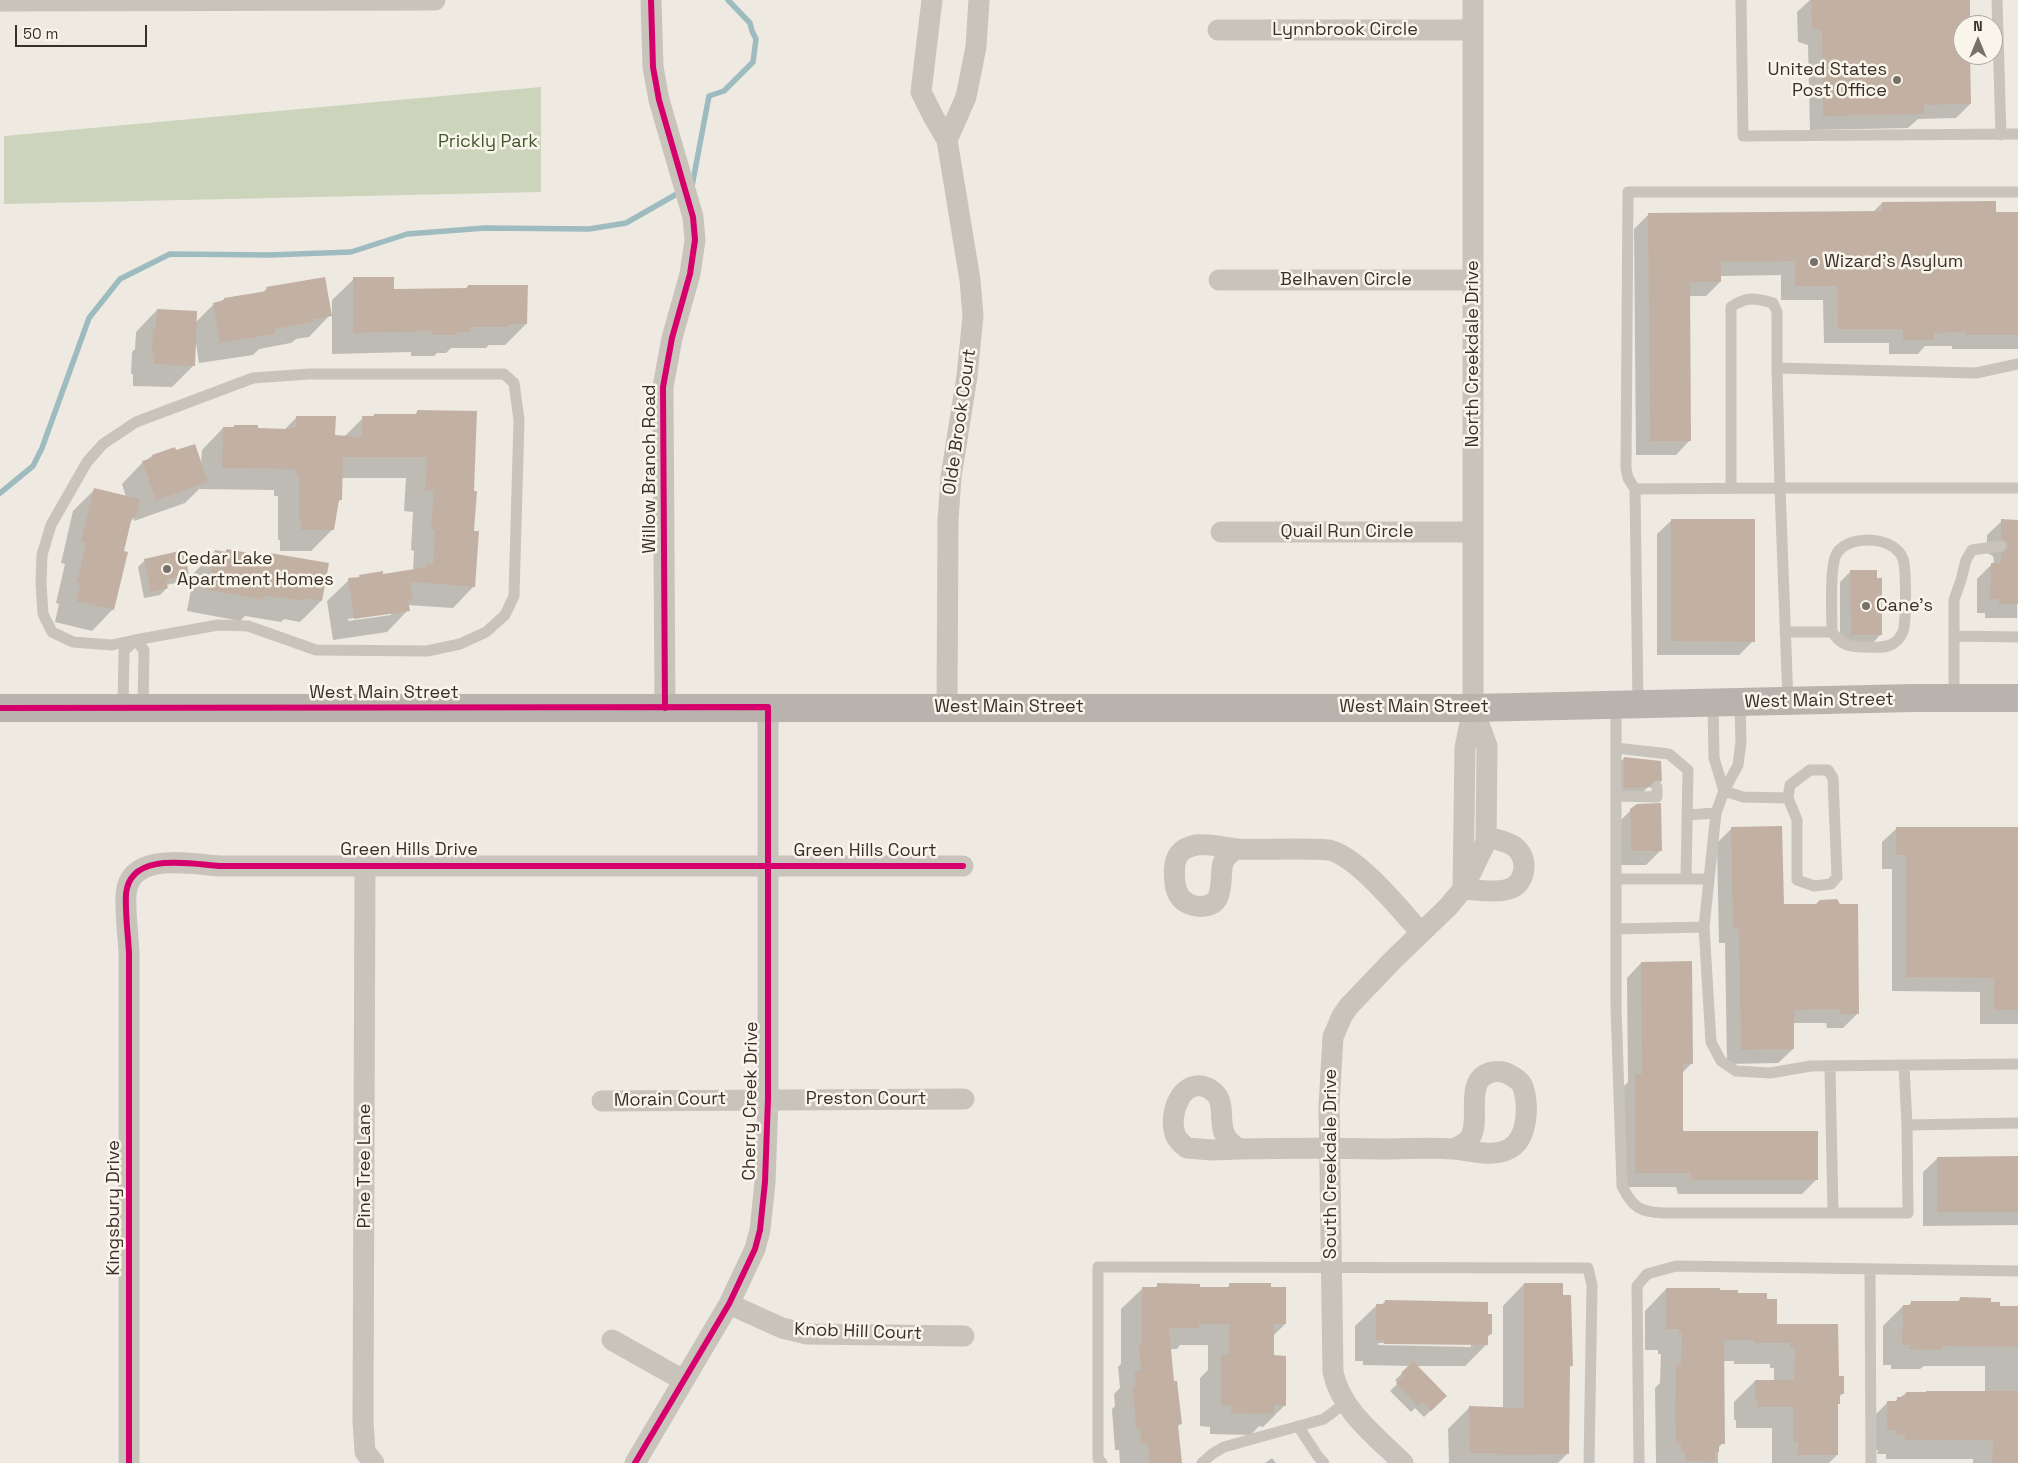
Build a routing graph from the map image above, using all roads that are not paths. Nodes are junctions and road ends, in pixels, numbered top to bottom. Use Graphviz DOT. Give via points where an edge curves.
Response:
graph roads {
  1 [pos="435,0"];
  2 [pos="651,0"];
  3 [pos="932,0"];
  4 [pos="979,0"];
  5 [pos="1473,0"];
  6 [pos="1741,0"];
  7 [pos="1997,0"];
  8 [pos="0,1"];
  9 [pos="1218,30"];
  10 [pos="1473,30"];
  11 [pos="2018,134"];
  12 [pos="2001,135"];
  13 [pos="948,140"];
  14 [pos="2018,192"];
  15 [pos="1219,280"];
  16 [pos="1473,280"];
  17 [pos="2018,364"];
  18 [pos="1777,368"];
  19 [pos="1731,488"];
  20 [pos="1780,488"];
  21 [pos="2018,488"];
  22 [pos="1635,489"];
  23 [pos="1221,532"];
  24 [pos="1472,532"];
  25 [pos="2001,546"];
  26 [pos="1785,632"];
  27 [pos="1832,632"];
  28 [pos="1954,636"];
  29 [pos="2018,637"];
  30 [pos="135,640"];
  31 [pos="1954,698"];
  32 [pos="2018,698"];
  33 [pos="1788,702"];
  34 [pos="1713,703"];
  35 [pos="1740,703"];
  36 [pos="1627,704"];
  37 [pos="768,707"];
  38 [pos="947,707"];
  39 [pos="0,708"];
  40 [pos="133,708"];
  41 [pos="665,708"];
  42 [pos="1473,708"];
  43 [pos="1616,748"];
  44 [pos="1657,787"];
  45 [pos="1724,791"];
  46 [pos="1616,796"];
  47 [pos="1788,798"];
  48 [pos="1716,813"];
  49 [pos="1687,814"];
  50 [pos="1486,835"];
  51 [pos="1236,849"];
  52 [pos="365,865"];
  53 [pos="767,866"];
  54 [pos="963,866"];
  55 [pos="1616,879"];
  56 [pos="1686,879"];
  57 [pos="1709,879"];
  58 [pos="1463,890"];
  59 [pos="1704,927"];
  60 [pos="1616,929"];
  61 [pos="1421,933"];
  62 [pos="129,953"];
  63 [pos="2018,1064"];
  64 [pos="1904,1065"];
  65 [pos="1830,1066"];
  66 [pos="768,1099"];
  67 [pos="964,1099"];
  68 [pos="602,1101"];
  69 [pos="2018,1123"];
  70 [pos="1908,1125"];
  71 [pos="1330,1148"];
  72 [pos="1239,1149"];
  73 [pos="1453,1149"];
  74 [pos="1833,1213"];
  75 [pos="1331,1267"];
  76 [pos="1870,1269"];
  77 [pos="2018,1271"];
  78 [pos="728,1304"];
  79 [pos="964,1336"];
  80 [pos="612,1340"];
  81 [pos="682,1380"];
  82 [pos="1345,1403"];
  83 [pos="1298,1426"];
  84 [pos="129,1463"];
  85 [pos="374,1463"];
  86 [pos="635,1463"];
  87 [pos="1102,1463"];
  88 [pos="1202,1463"];
  89 [pos="1324,1463"];
  90 [pos="1403,1463"];
  91 [pos="1589,1463"];
  92 [pos="1639,1463"];
  93 [pos="1871,1463"];
  1 -- 8 [label="street"];
  2 -- 41 [label="street, Willow Branch Road" via="653,67 659,100 693,217 694,255 663,387"];
  3 -- 13 [label="street, Olde Brook Court" via="921,92"];
  4 -- 13 [label="street" via="976,47 966,97"];
  5 -- 10 [label="street, North Creekdale Drive"];
  6 -- 12 [label="lane" via="1744,136"];
  7 -- 12 [label="lane"];
  9 -- 10 [label="street, Lynnbrook Circle"];
  10 -- 16 [label="street, North Creekdale Drive"];
  11 -- 12 [label="lane"];
  13 -- 38 [label="street, Olde Brook Court" via="973,316 948,520"];
  14 -- 22 [label="lane" via="1628,192 1626,468"];
  15 -- 16 [label="street, Belhaven Circle"];
  16 -- 24 [label="street, North Creekdale Drive"];
  17 -- 18 [label="lane" via="1976,373"];
  18 -- 19 [label="lane" via="1777,312 1773,303 1758,298 1742,299 1731,307"];
  18 -- 20 [label="lane"];
  19 -- 20 [label="lane"];
  19 -- 22 [label="lane"];
  20 -- 21 [label="lane"];
  20 -- 26 [label="lane"];
  22 -- 36 [label="lane"];
  23 -- 24 [label="street, Quail Run Circle"];
  24 -- 42 [label="street, North Creekdale Drive"];
  25 -- 28 [label="lane" via="1972,550 1966,560 1954,600"];
  26 -- 27 [label="lane"];
  26 -- 33 [label="lane"];
  27 -- 27 [label="lane" via="1833,567 1838,551 1864,540 1876,540 1892,546 1904,562 1904,629 1898,640 1886,647 1852,647 1841,643"];
  28 -- 29 [label="lane"];
  28 -- 31 [label="lane"];
  30 -- 30 [label="lane" via="218,625 248,626 316,650 427,651 460,644 486,632 505,615 514,596 519,420 514,383 504,374 309,374 253,378 136,422 103,444 82,470 51,525 42,555 43,614 52,632 73,642 112,645"];
  30 -- 40 [label="lane" via="144,650"];
  30 -- 40 [label="lane" via="124,651"];
  31 -- 32 [label="main road, West Main Street"];
  31 -- 33 [label="main road, West Main Street"];
  33 -- 35 [label="main road, West Main Street"];
  34 -- 35 [label="main road, West Main Street"];
  34 -- 36 [label="main road, West Main Street"];
  34 -- 45 [label="lane" via="1714,758"];
  35 -- 45 [label="lane" via="1738,765"];
  36 -- 42 [label="main road, West Main Street"];
  36 -- 43 [label="lane"];
  37 -- 38 [label="main road, West Main Street"];
  37 -- 41 [label="main road, West Main Street"];
  37 -- 53 [label="street, Cherry Creek Drive"];
  38 -- 42 [label="main road, West Main Street"];
  39 -- 40 [label="main road, West Main Street"];
  40 -- 41 [label="main road, West Main Street"];
  42 -- 50 [label="street, South Creekdale Drive" via="1487,746"];
  42 -- 58 [label="street" via="1466,748"];
  43 -- 46 [label="lane"];
  43 -- 49 [label="lane" via="1669,754 1688,770"];
  44 -- 46 [label="lane" via="1657,797 1638,792"];
  45 -- 47 [label="lane" via="1744,797"];
  45 -- 48 [label="lane"];
  46 -- 55 [label="lane"];
  47 -- 47 [label="lane" via="1790,785 1810,770 1828,770 1833,778 1837,877 1831,884 1814,886 1797,880 1797,820"];
  48 -- 49 [label="lane"];
  48 -- 57 [label="lane"];
  49 -- 56 [label="lane"];
  50 -- 58 [label="street, South Creekdale Drive" via="1486,842"];
  50 -- 58 [label="street" via="1506,842 1521,854 1524,862 1521,879 1506,892"];
  51 -- 61 [label="street" via="1339,852 1362,871"];
  52 -- 53 [label="street, Green Hills Drive"];
  52 -- 62 [label="street, Green Hills Drive" via="153,864 138,872 128,885"];
  52 -- 85 [label="street, Pine Tree Lane" via="363,1421 365,1452"];
  53 -- 54 [label="street, Green Hills Court"];
  53 -- 66 [label="street, Cherry Creek Drive"];
  55 -- 56 [label="lane"];
  55 -- 60 [label="lane"];
  56 -- 57 [label="lane"];
  57 -- 59 [label="lane"];
  58 -- 61 [label="street, South Creekdale Drive"];
  59 -- 60 [label="lane"];
  59 -- 65 [label="lane" via="1711,1042 1721,1061 1736,1071 1770,1073"];
  60 -- 74 [label="lane" via="1622,1186 1634,1206 1647,1212"];
  61 -- 71 [label="street, South Creekdale Drive" via="1349,1006 1337,1027 1331,1050"];
  62 -- 84 [label="street, Kingsbury Drive"];
  63 -- 64 [label="lane"];
  64 -- 65 [label="lane"];
  64 -- 70 [label="lane"];
  65 -- 74 [label="lane"];
  66 -- 67 [label="street, Preston Court"];
  66 -- 68 [label="street, Morain Court"];
  66 -- 78 [label="street, Cherry Creek Drive" via="760,1230 756,1249"];
  69 -- 70 [label="lane"];
  70 -- 74 [label="lane" via="1908,1213"];
  71 -- 72 [label="street"];
  71 -- 73 [label="street"];
  71 -- 75 [label="street, South Creekdale Drive"];
  75 -- 82 [label="street, South Creekdale Drive" via="1333,1372"];
  75 -- 87 [label="lane" via="1098,1267 1098,1459"];
  75 -- 91 [label="lane" via="1588,1268 1592,1285"];
  76 -- 77 [label="lane"];
  76 -- 92 [label="lane" via="1676,1266 1647,1274 1637,1286"];
  76 -- 93 [label="lane"];
  78 -- 79 [label="street, Knob Hill Court" via="782,1328 807,1334"];
  78 -- 81 [label="street, Cherry Creek Drive"];
  80 -- 81 [label="street"];
  81 -- 86 [label="street, Cherry Creek Drive"];
  82 -- 83 [label="lane" via="1324,1419"];
  82 -- 90 [label="street, South Creekdale Drive"];
  83 -- 88 [label="lane" via="1224,1447"];
  83 -- 89 [label="lane"];
}
